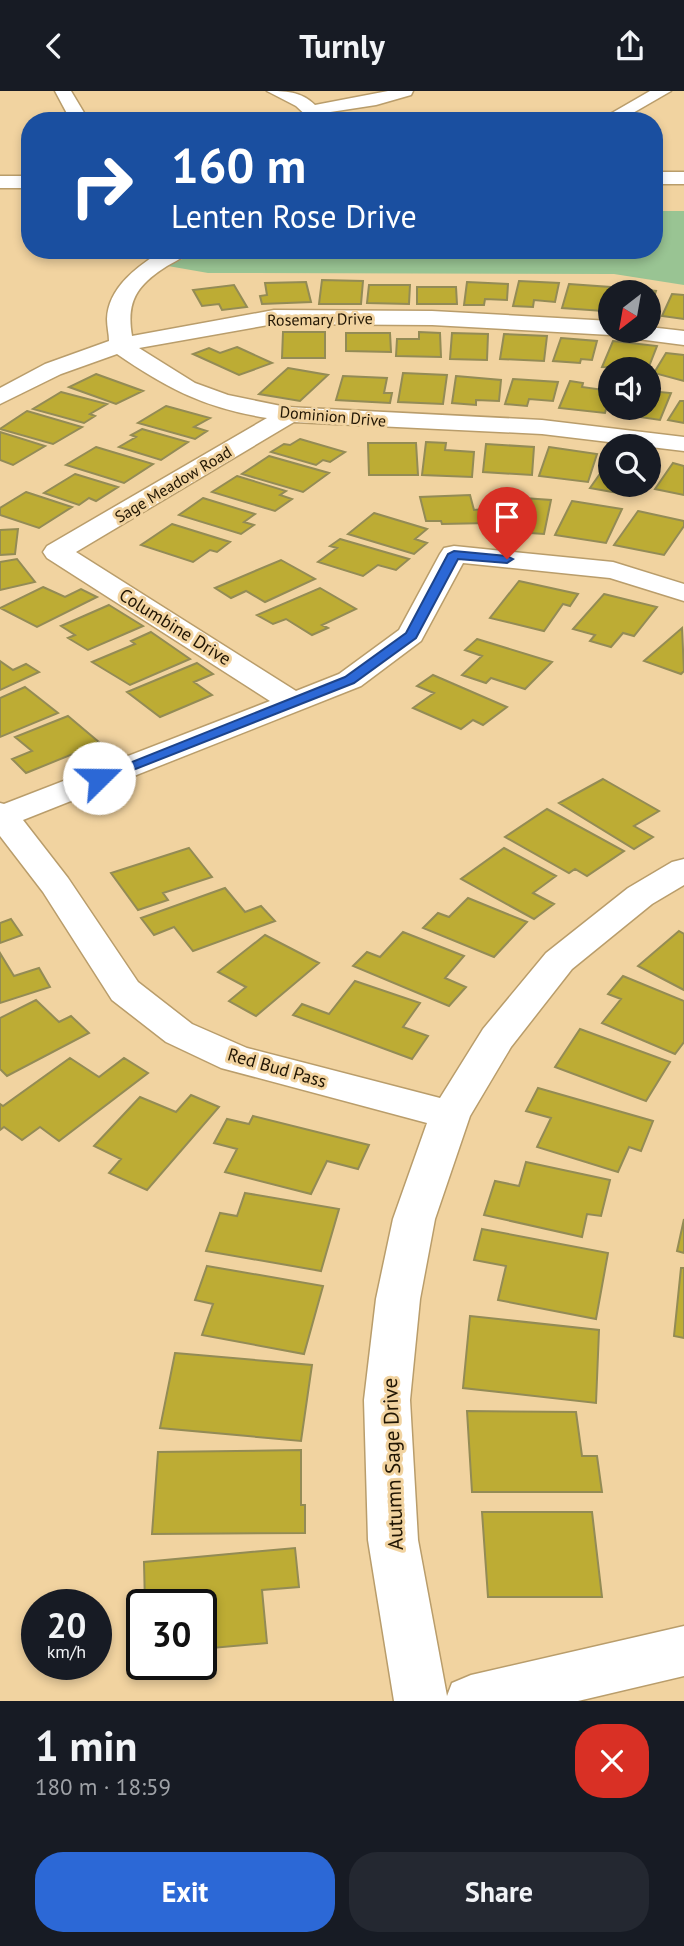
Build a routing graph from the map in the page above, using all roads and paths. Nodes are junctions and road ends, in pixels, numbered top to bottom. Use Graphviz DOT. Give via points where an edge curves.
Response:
graph roads {
  1 [pos="63,91"];
  2 [pos="275,91"];
  3 [pos="405,91"];
  4 [pos="663,91"];
  5 [pos="640,102"];
  6 [pos="673,108"];
  7 [pos="75,112"];
  8 [pos="314,112"];
  9 [pos="329,112"];
  10 [pos="622,112"];
  11 [pos="663,177"];
  12 [pos="684,178"];
  13 [pos="0,182"];
  14 [pos="21,182"];
  15 [pos="166,259"];
  16 [pos="598,327"];
  17 [pos="662,335"];
  18 [pos="684,338"];
  19 [pos="120,345"];
  20 [pos="0,397"];
  21 [pos="289,415"];
  22 [pos="684,444"];
  23 [pos="57,552"];
  24 [pos="684,593"];
  25 [pos="293,702"];
  26 [pos="1,815"];
  27 [pos="684,870"];
  28 [pos="450,1115"];
  29 [pos="684,1651"];
  30 [pos="421,1701"];
  31 [pos="471,1701"];
  1 -- 7 [label="street"];
  2 -- 8 [label="street"];
  3 -- 9 [label="street"];
  4 -- 5 [label="street"];
  5 -- 6 [label="street"];
  5 -- 10 [label="street"];
  11 -- 12 [label="street"];
  13 -- 14 [label="street"];
  15 -- 19 [label="street" via="144,274 122,299"];
  16 -- 19 [label="street, Rosemary Drive" via="432,318 274,317"];
  17 -- 18 [label="street"];
  19 -- 20 [label="street, Rosemary Drive" via="53,369"];
  19 -- 21 [label="street, Dominion Drive" via="188,388"];
  21 -- 22 [label="street, Dominion Drive" via="536,426"];
  21 -- 23 [label="street, Sage Meadow Road"];
  23 -- 25 [label="street, Columbine Drive"];
  24 -- 25 [label="street" via="613,570 454,554 411,635 350,680"];
  25 -- 26 [label="street"];
  26 -- 28 [label="street, Red Bud Pass" via="56,886 125,991 179,1033 236,1058"];
  27 -- 28 [label="street, Autumn Sage Drive" via="640,895 559,961 497,1038"];
  28 -- 30 [label="street, Autumn Sage Drive" via="414,1219 398,1299 387,1400 393,1540"];
  29 -- 31 [label="street"];
}
